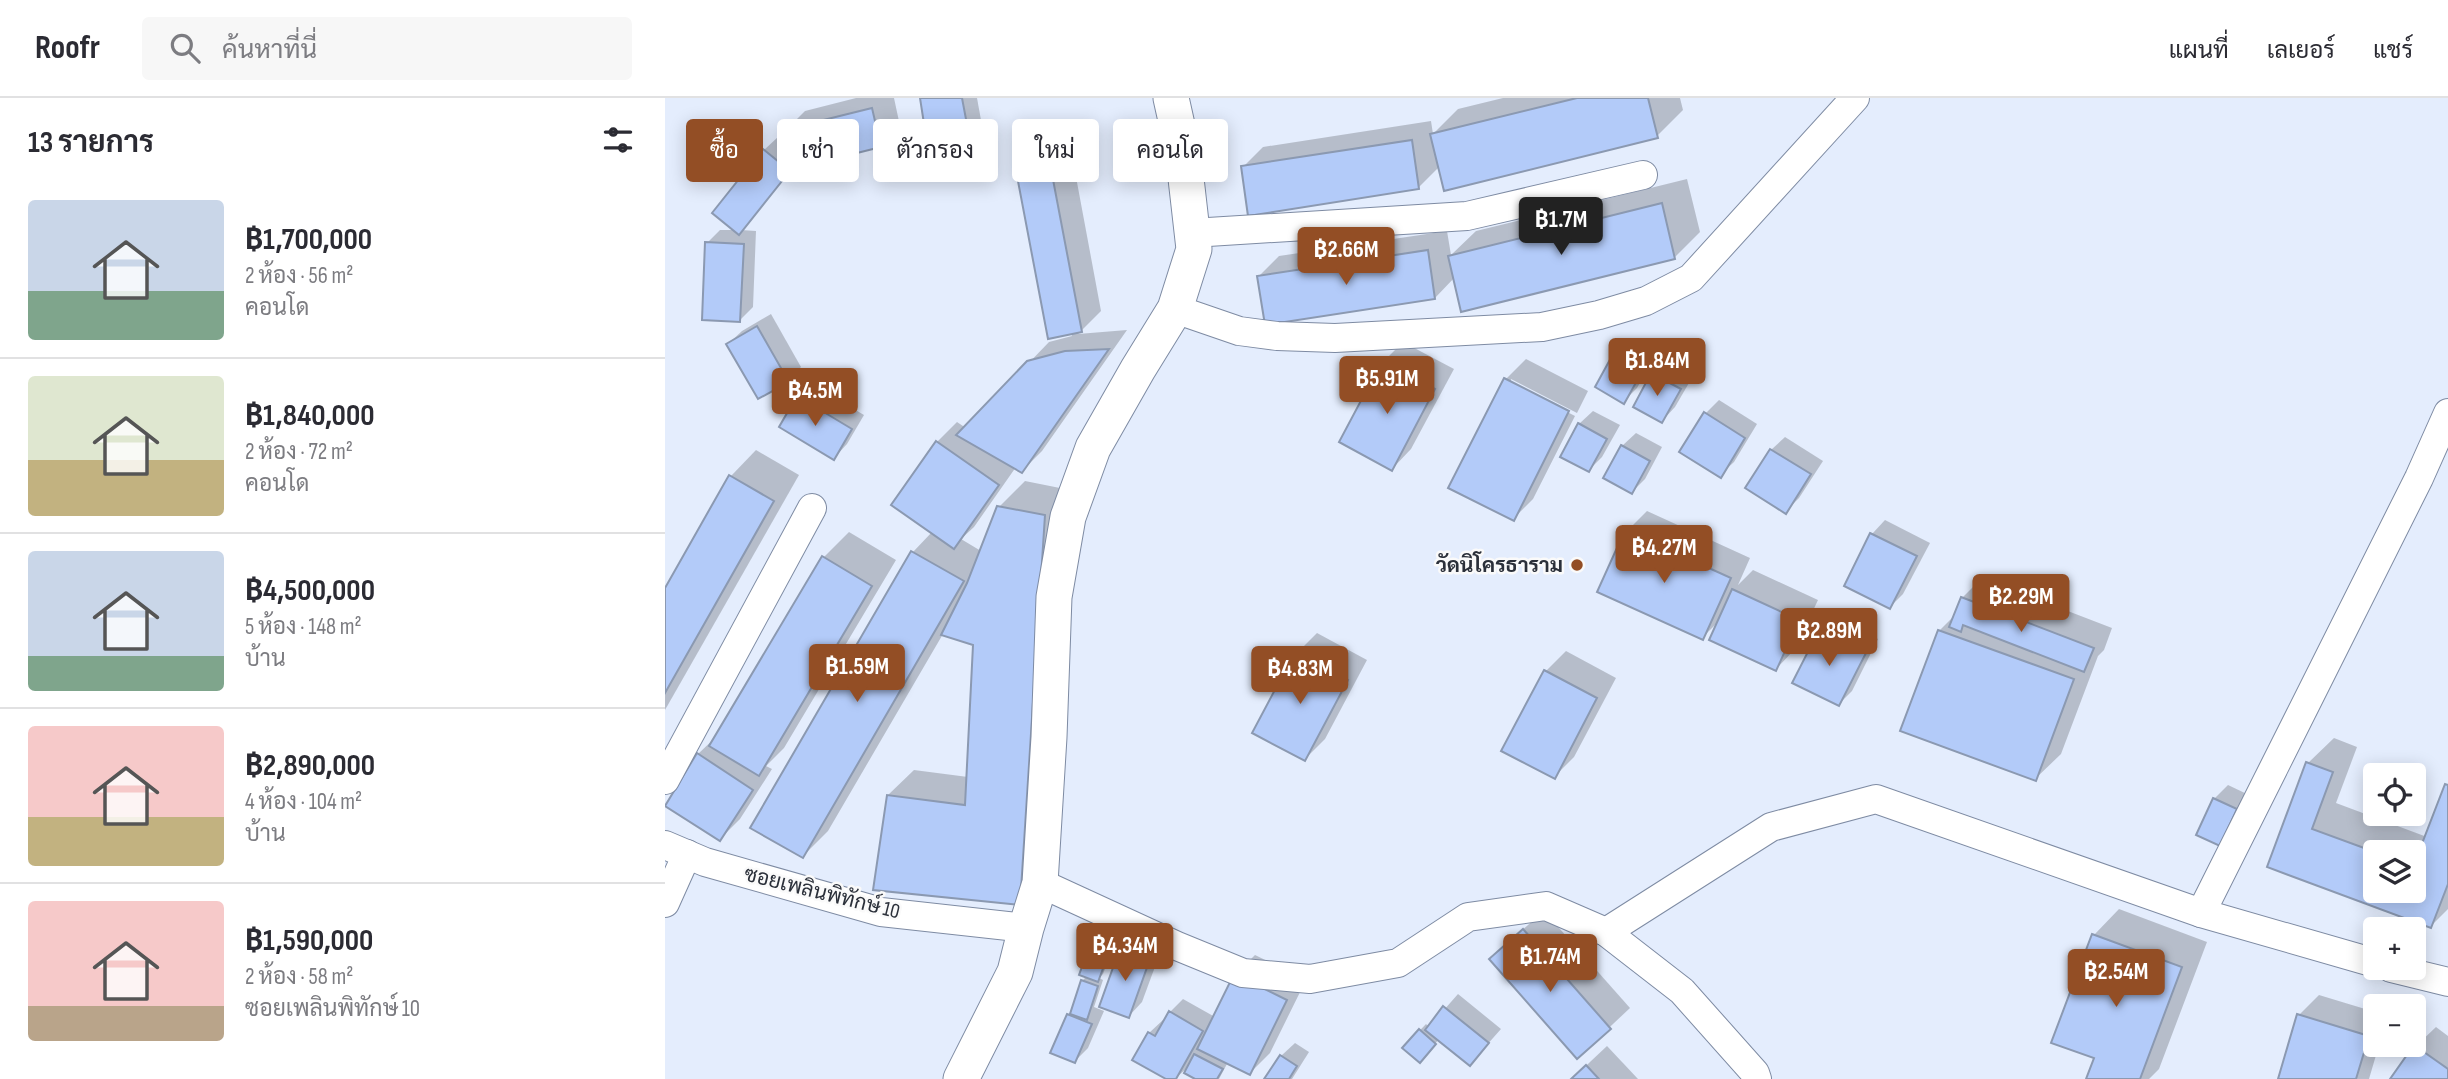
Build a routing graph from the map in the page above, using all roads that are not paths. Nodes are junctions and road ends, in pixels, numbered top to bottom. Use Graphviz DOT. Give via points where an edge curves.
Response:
graph roads {
  1 [pos="1171,98"];
  2 [pos="1855,98"];
  3 [pos="1643,175"];
  4 [pos="1192,233"];
  5 [pos="1175,309"];
  6 [pos="2448,412"];
  7 [pos="812,508"];
  8 [pos="665,780"];
  9 [pos="676,850"];
  10 [pos="1040,883"];
  11 [pos="665,903"];
  12 [pos="2201,913"];
  13 [pos="1026,928"];
  14 [pos="1607,932"];
  15 [pos="2363,960"];
  16 [pos="2426,977"];
  17 [pos="2448,982"];
  18 [pos="961,1079"];
  19 [pos="1757,1079"];
  1 -- 4 [label="street" via="1183,152"];
  2 -- 5 [label="street" via="1691,278 1646,301 1542,327 1335,338 1239,331"];
  3 -- 4 [label="street" via="1467,216"];
  4 -- 5 [label="street" via="1194,249"];
  5 -- 10 [label="street" via="1093,448 1068,517 1054,597"];
  6 -- 12 [label="street"];
  7 -- 8 [label="street"];
  9 -- 11 [label="street"];
  9 -- 13 [label="street, ซอยเพลินพิทักษ์ 10" via="881,912"];
  10 -- 13 [label="street"];
  10 -- 14 [label="street" via="1243,973 1297,978 1398,963 1468,917 1546,906"];
  12 -- 14 [label="street" via="1876,799 1771,827"];
  12 -- 15 [label="street"];
  13 -- 18 [label="street" via="1015,972"];
  14 -- 19 [label="street" via="1682,991"];
  16 -- 17 [label="street"];
}
